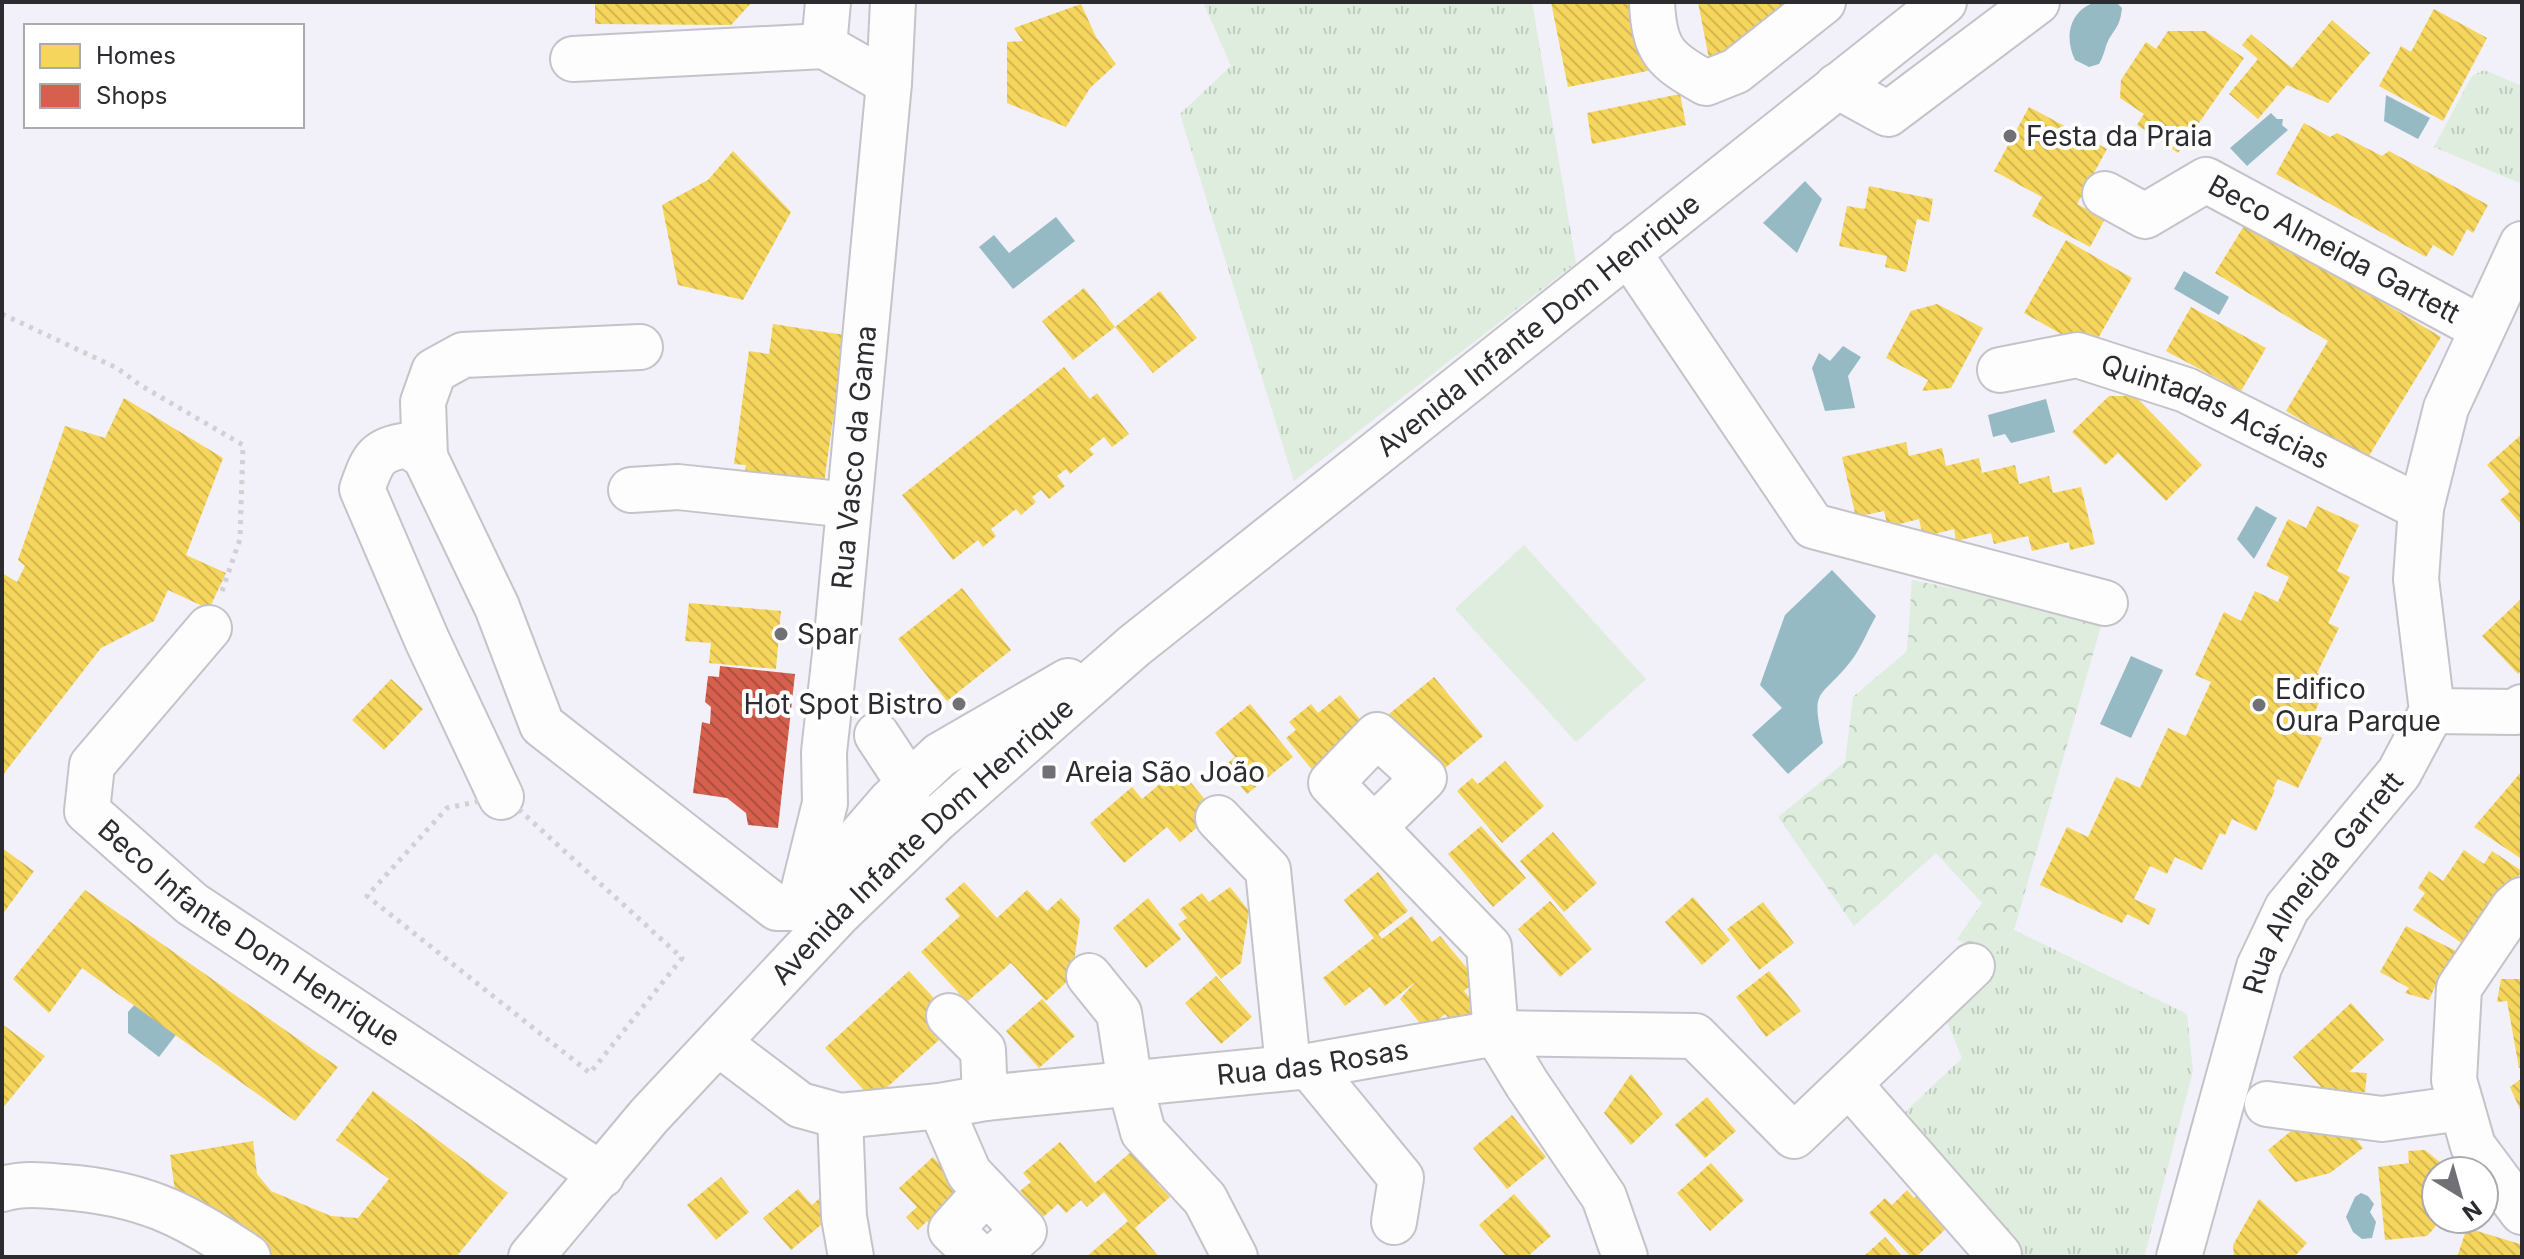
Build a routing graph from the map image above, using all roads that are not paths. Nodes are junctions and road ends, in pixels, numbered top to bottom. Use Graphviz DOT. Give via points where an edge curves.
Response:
graph roads {
  1 [pos="828,2"];
  2 [pos="893,2"];
  3 [pos="1652,2"];
  4 [pos="1823,2"];
  5 [pos="1944,2"];
  6 [pos="2037,2"];
  7 [pos="824,46"];
  8 [pos="573,59"];
  9 [pos="889,83"];
  10 [pos="1837,86"];
  11 [pos="2105,194"];
  12 [pos="2522,244"];
  13 [pos="1628,252"];
  14 [pos="2481,328"];
  15 [pos="640,347"];
  16 [pos="2000,370"];
  17 [pos="425,457"];
  18 [pos="631,490"];
  19 [pos="849,505"];
  20 [pos="2421,508"];
  21 [pos="2105,603"];
  22 [pos="209,628"];
  23 [pos="837,636"];
  24 [pos="1134,646"];
  25 [pos="2522,707"];
  26 [pos="2432,711"];
  27 [pos="1051,720"];
  28 [pos="877,735"];
  29 [pos="956,744"];
  30 [pos="501,797"];
  31 [pos="825,803"];
  32 [pos="896,806"];
  33 [pos="1218,818"];
  34 [pos="1374,827"];
  35 [pos="2522,900"];
  36 [pos="805,925"];
  37 [pos="1972,966"];
  38 [pos="1089,976"];
  39 [pos="949,1016"];
  40 [pos="1496,1033"];
  41 [pos="718,1043"];
  42 [pos="1298,1066"];
  43 [pos="1130,1084"];
  44 [pos="1849,1084"];
  45 [pos="985,1098"];
  46 [pos="2267,1104"];
  47 [pos="940,1106"];
  48 [pos="2462,1108"];
  49 [pos="840,1116"];
  50 [pos="602,1175"];
  51 [pos="2,1189"];
  52 [pos="986,1191"];
  53 [pos="2522,1212"];
  54 [pos="1394,1222"];
  55 [pos="532,1251"];
  56 [pos="1999,1255"];
  57 [pos="248,1257"];
  58 [pos="851,1257"];
  59 [pos="979,1257"];
  60 [pos="995,1257"];
  61 [pos="1235,1257"];
  62 [pos="1625,1257"];
  63 [pos="2179,1257"];
  1 -- 7 [label="street"];
  2 -- 9 [label="street, Rua Vasco da Gama"];
  3 -- 4 [label="street" via="1653,32 1672,65 1706,83 1736,71"];
  5 -- 10 [label="street, Avenida Infante Dom Henrique"];
  6 -- 10 [label="street" via="1888,114"];
  7 -- 8 [label="street"];
  7 -- 9 [label="street"];
  9 -- 19 [label="street, Rua Vasco da Gama"];
  10 -- 13 [label="street, Avenida Infante Dom Henrique"];
  11 -- 14 [label="street, Beco Almeida Gartett" via="2145,216 2206,180"];
  12 -- 14 [label="street"];
  13 -- 21 [label="street" via="1813,526"];
  13 -- 24 [label="street, Avenida Infante Dom Henrique"];
  14 -- 20 [label="street" via="2446,408"];
  15 -- 17 [label="street" via="463,355 434,371 423,402"];
  16 -- 20 [label="street, Quintadas Acácias" via="2077,355 2186,390"];
  17 -- 30 [label="street" via="408,445 387,449 372,461 362,489"];
  17 -- 36 [label="street" via="497,607 542,725"];
  18 -- 19 [label="street" via="678,487"];
  19 -- 23 [label="street, Rua Vasco da Gama"];
  20 -- 26 [label="street" via="2416,579"];
  22 -- 50 [label="street, Beco Infante Dom Henrique" via="92,765 87,811 192,904"];
  23 -- 28 [label="street" via="851,687"];
  23 -- 31 [label="street, Rua Vasco da Gama" via="824,752"];
  24 -- 27 [label="street, Avenida Infante Dom Henrique"];
  24 -- 29 [label="street, Avenida Infante Dom Henrique"];
  25 -- 26 [label="street" via="2516,712"];
  26 -- 63 [label="street, Rua Almeida Garrett" via="2399,773 2287,908 2259,967"];
  27 -- 32 [label="street" via="1013,731"];
  27 -- 36 [label="street, Avenida Infante Dom Henrique"];
  28 -- 29 [label="street" via="907,745"];
  28 -- 32 [label="street" via="902,773"];
  29 -- 32 [label="street, Avenida Infante Dom Henrique"];
  31 -- 32 [label="street" via="860,819"];
  31 -- 36 [label="street, Rua Vasco da Gama"];
  32 -- 36 [label="street, Avenida Infante Dom Henrique"];
  33 -- 42 [label="street" via="1268,870"];
  34 -- 40 [label="street" via="1489,947"];
  35 -- 48 [label="street" via="2459,988 2454,1080"];
  36 -- 41 [label="street, Avenida Infante Dom Henrique" via="768,950"];
  37 -- 44 [label="street, Rua das Rosas"];
  38 -- 43 [label="street" via="1119,1013"];
  39 -- 45 [label="street" via="983,1050"];
  40 -- 42 [label="street, Rua das Rosas"];
  40 -- 44 [label="street, Rua das Rosas" via="1695,1036 1794,1136"];
  40 -- 62 [label="street" via="1604,1197"];
  41 -- 49 [label="street, Rua das Rosas" via="800,1105"];
  41 -- 50 [label="street, Avenida Infante Dom Henrique"];
  42 -- 43 [label="street, Rua das Rosas"];
  42 -- 54 [label="street" via="1401,1178"];
  43 -- 45 [label="street, Rua das Rosas"];
  43 -- 61 [label="street" via="1143,1132 1205,1199"];
  44 -- 56 [label="street"];
  45 -- 47 [label="street, Rua das Rosas"];
  46 -- 48 [label="street" via="2382,1119"];
  47 -- 49 [label="street, Rua das Rosas"];
  47 -- 52 [label="street" via="969,1173"];
  48 -- 53 [label="street" via="2473,1146"];
  49 -- 58 [label="street"];
  50 -- 55 [label="street, Avenida Infante Dom Henrique"];
  51 -- 57 [label="street" via="21,1184 136,1197 199,1224"];
  52 -- 59 [label="street" via="951,1230"];
  52 -- 60 [label="street" via="1024,1231"];
}
